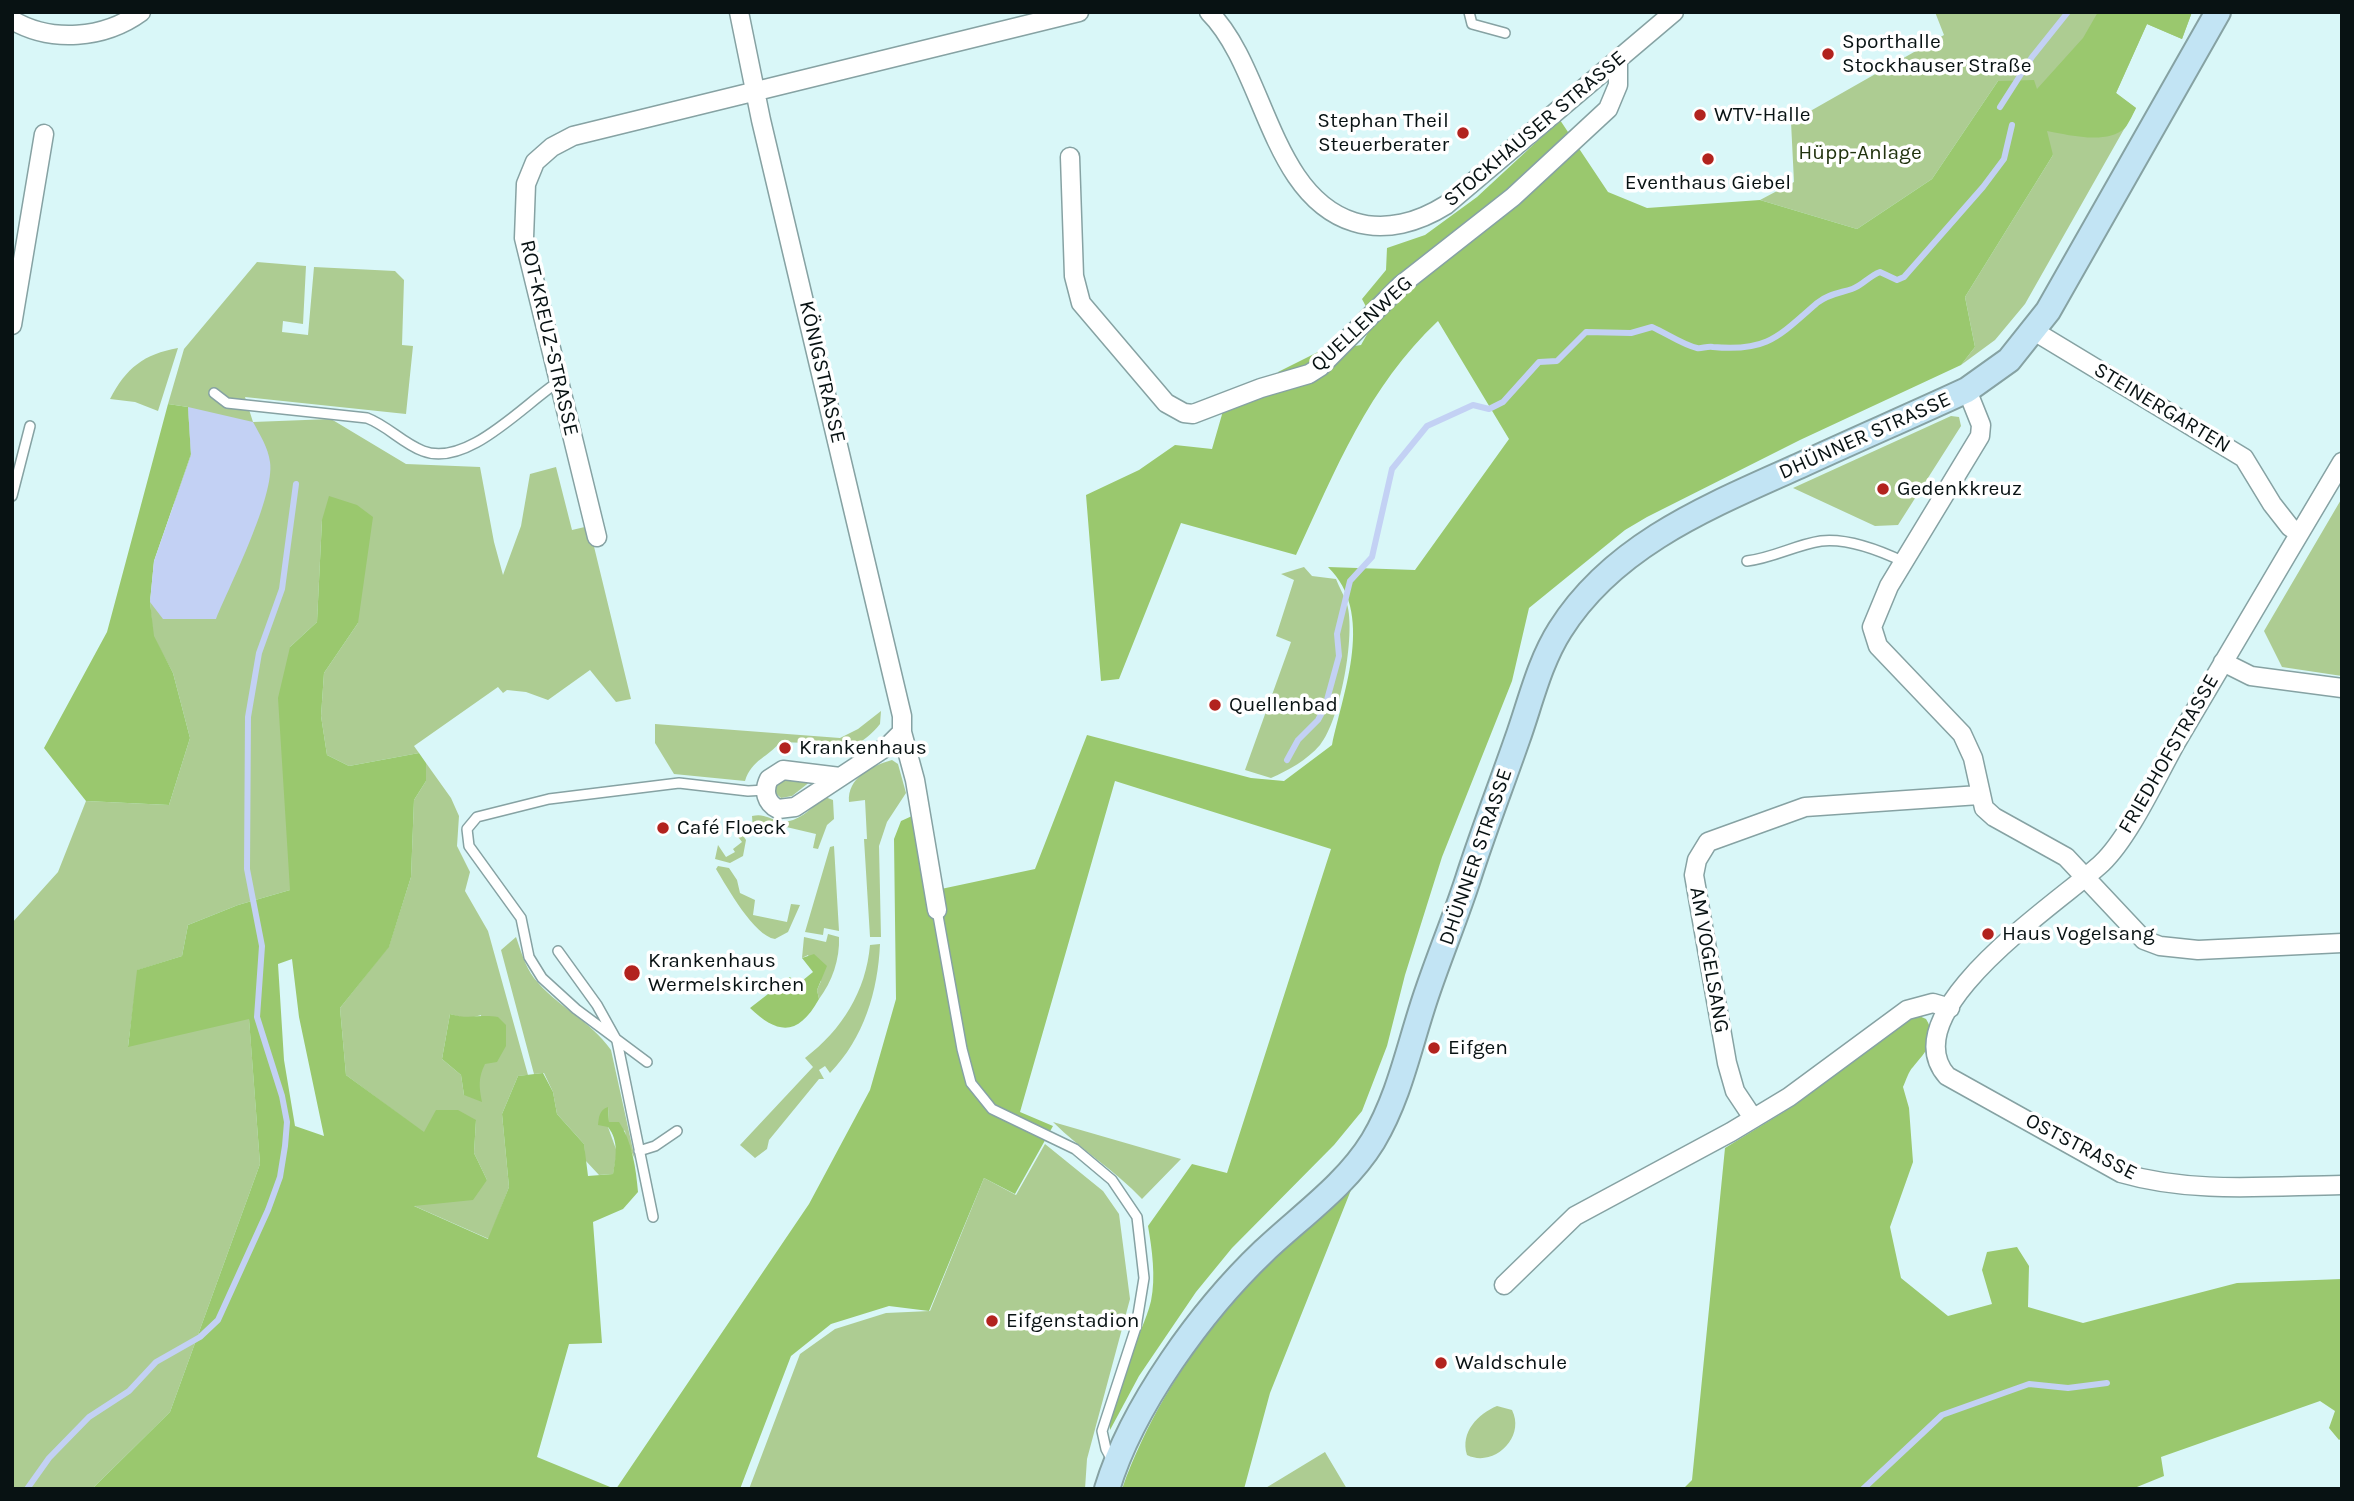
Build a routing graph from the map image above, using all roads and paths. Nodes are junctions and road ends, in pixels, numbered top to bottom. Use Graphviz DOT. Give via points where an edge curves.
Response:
graph roads {
  1 [pos="141,12"];
  2 [pos="739,12"];
  3 [pos="1209,12"];
  4 [pos="1469,12"];
  5 [pos="1674,12"];
  6 [pos="2218,12"];
  7 [pos="1070,13"];
  8 [pos="12,20"];
  9 [pos="1505,33"];
  10 [pos="1618,60"];
  11 [pos="756,92"];
  12 [pos="44,134"];
  13 [pos="1070,157"];
  14 [pos="12,325"];
  15 [pos="2034,331"];
  16 [pos="558,382"];
  17 [pos="1967,390"];
  18 [pos="214,393"];
  19 [pos="30,426"];
  20 [pos="2342,462"];
  21 [pos="12,496"];
  22 [pos="2299,533"];
  23 [pos="597,537"];
  24 [pos="1748,561"];
  25 [pos="1904,562"];
  26 [pos="2223,662"];
  27 [pos="2342,688"];
  28 [pos="902,732"];
  29 [pos="839,777"];
  30 [pos="766,790"];
  31 [pos="1979,795"];
  32 [pos="2085,877"];
  33 [pos="937,910"];
  34 [pos="2342,943"];
  35 [pos="558,951"];
  36 [pos="1950,1008"];
  37 [pos="617,1041"];
  38 [pos="647,1062"];
  39 [pos="1753,1118"];
  40 [pos="677,1131"];
  41 [pos="639,1151"];
  42 [pos="2342,1185"];
  43 [pos="653,1217"];
  44 [pos="1504,1285"];
  45 [pos="1115,1465"];
  46 [pos="1107,1489"];
  1 -- 8 [label="street" via="130,20 83,34 52,35"];
  2 -- 11 [label="street, KÖNIGSTRASSE"];
  3 -- 10 [label="street, STOCKHAUSER STRASSE" via="1231,44 1306,189 1327,210 1370,226 1412,221 1446,205"];
  4 -- 9 [label="lane" via="1472,24"];
  5 -- 10 [label="street, STOCKHAUSER STRASSE"];
  6 -- 15 [label="main road, DHÜNNER STRASSE" via="2090,243"];
  7 -- 11 [label="street"];
  10 -- 13 [label="street, QUELLENWEG" via="1618,85 1608,109 1513,197 1401,285 1320,368 1193,414 1166,403 1081,303 1074,276"];
  11 -- 16 [label="street, ROT-KREUZ-STRASSE" via="573,136 536,162 526,184 524,238"];
  11 -- 28 [label="street, KÖNIGSTRASSE" via="891,658"];
  12 -- 14 [label="street"];
  15 -- 17 [label="main road, DHÜNNER STRASSE" via="2009,360"];
  15 -- 22 [label="street, STEINERGARTEN" via="2244,458 2272,504"];
  16 -- 18 [label="lane" via="473,446 437,455 367,418 227,403"];
  16 -- 23 [label="street, ROT-KREUZ-STRASSE"];
  17 -- 25 [label="street, DHÜNNER STRASSE" via="1981,425 1980,436"];
  17 -- 45 [label="main road, DHÜNNER STRASSE" via="1678,523 1632,553 1582,600 1548,654 1428,990 1403,1074 1378,1132 1347,1175 1258,1256 1211,1311 1151,1396"];
  19 -- 21 [label="lane"];
  20 -- 22 [label="street, FRIEDHOFSTRASSE"];
  22 -- 26 [label="street, FRIEDHOFSTRASSE"];
  24 -- 25 [label="lane" via="1769,559 1821,541 1837,541"];
  25 -- 31 [label="street, DHÜNNER STRASSE" via="1874,620 1875,641 1962,734 1973,758"];
  26 -- 27 [label="street" via="2251,676"];
  26 -- 32 [label="street, FRIEDHOFSTRASSE" via="2112,852"];
  28 -- 29 [label="street"];
  28 -- 33 [label="street, KÖNIGSTRASSE"];
  29 -- 30 [label="street" via="783,770 772,776"];
  29 -- 30 [label="street" via="787,810 771,804"];
  30 -- 37 [label="lane" via="679,783 578,795 481,815 468,826 469,846 521,918 535,968 552,988"];
  31 -- 32 [label="street" via="1989,814 2066,857"];
  31 -- 39 [label="street, AM VOGELSANG" via="1805,807 1708,842 1694,875 1727,1063 1735,1091"];
  32 -- 34 [label="street" via="2134,932 2152,945 2198,950"];
  32 -- 36 [label="street, FRIEDHOFSTRASSE" via="1991,953 1970,975"];
  33 -- 45 [label="lane" via="971,1083 992,1109 1075,1149 1112,1180 1138,1217 1144,1278 1138,1315 1102,1431"];
  35 -- 37 [label="lane"];
  36 -- 39 [label="street" via="1933,1003 1907,1010"];
  36 -- 42 [label="street, OSTSTRASSE" via="1934,1048 1937,1063 1947,1076 2122,1172 2152,1182 2211,1188"];
  37 -- 38 [label="lane"];
  37 -- 41 [label="lane"];
  39 -- 44 [label="street" via="1575,1216"];
  40 -- 41 [label="lane"];
  41 -- 43 [label="lane"];
  45 -- 46 [label="main road"];
}
